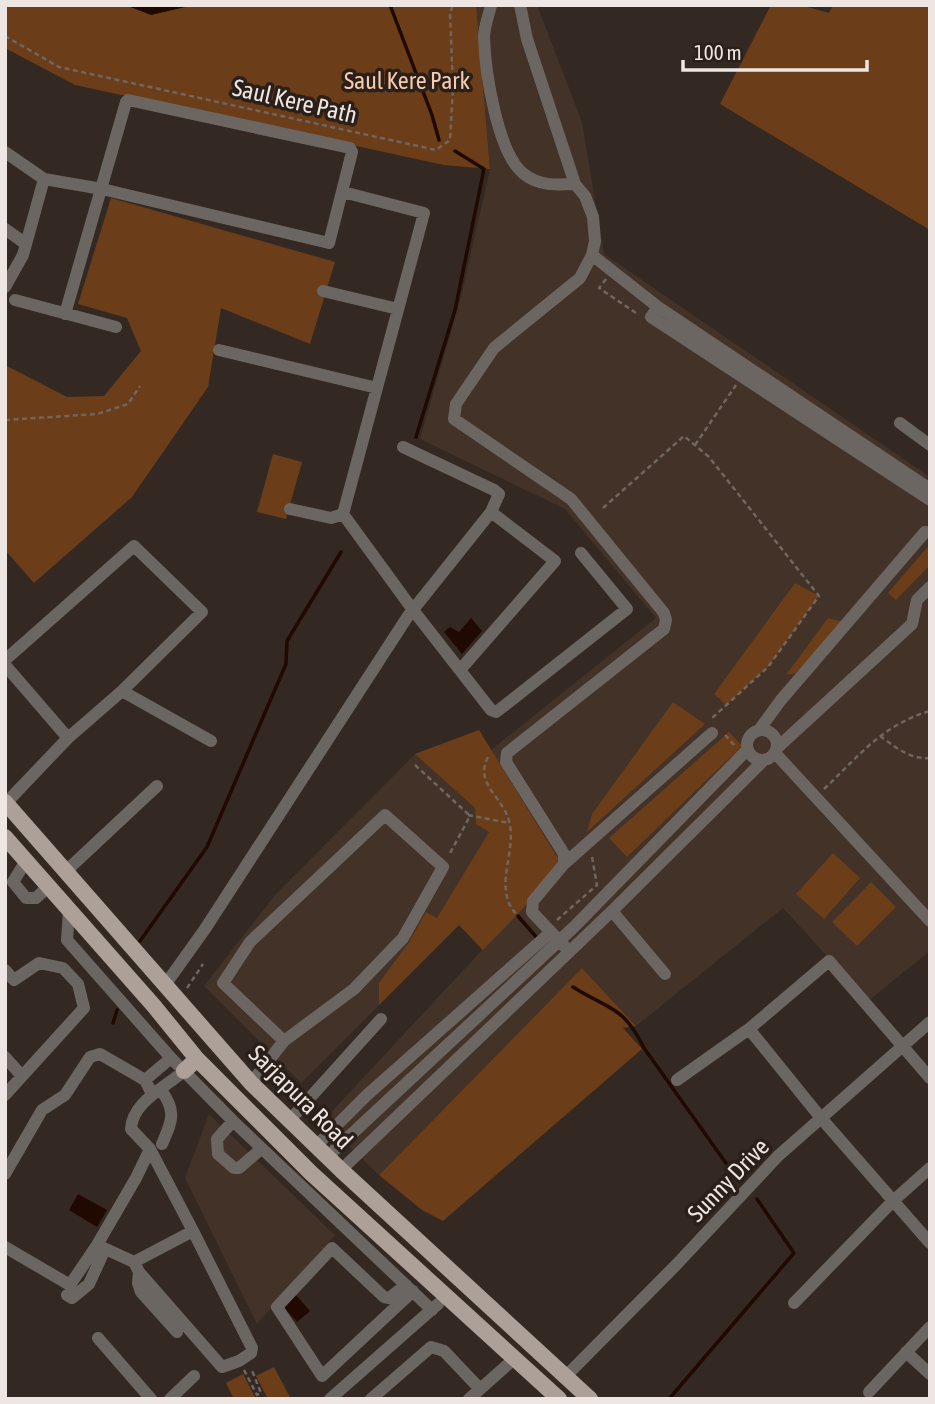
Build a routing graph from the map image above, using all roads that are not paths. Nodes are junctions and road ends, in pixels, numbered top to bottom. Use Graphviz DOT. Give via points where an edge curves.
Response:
graph roads {
  1 [pos="491,5"];
  2 [pos="520,5"];
  3 [pos="5,152"];
  4 [pos="44,179"];
  5 [pos="575,184"];
  6 [pos="102,189"];
  7 [pos="343,192"];
  8 [pos="5,229"];
  9 [pos="26,244"];
  10 [pos="592,255"];
  11 [pos="5,287"];
  12 [pos="323,290"];
  13 [pos="15,300"];
  14 [pos="658,307"];
  15 [pos="398,309"];
  16 [pos="65,314"];
  17 [pos="116,327"];
  18 [pos="219,350"];
  19 [pos="377,388"];
  20 [pos="900,423"];
  21 [pos="930,445"];
  22 [pos="404,447"];
  23 [pos="930,489"];
  24 [pos="930,500"];
  25 [pos="290,509"];
  26 [pos="491,512"];
  27 [pos="343,514"];
  28 [pos="928,528"];
  29 [pos="582,552"];
  30 [pos="930,587"];
  31 [pos="410,613"];
  32 [pos="5,660"];
  33 [pos="5,666"];
  34 [pos="460,670"];
  35 [pos="122,691"];
  36 [pos="712,729"];
  37 [pos="760,730"];
  38 [pos="68,738"];
  39 [pos="211,741"];
  40 [pos="776,750"];
  41 [pos="745,752"];
  42 [pos="764,760"];
  43 [pos="157,786"];
  44 [pos="6,802"];
  45 [pos="5,837"];
  46 [pos="26,861"];
  47 [pos="564,864"];
  48 [pos="65,872"];
  49 [pos="48,887"];
  50 [pos="69,910"];
  51 [pos="612,911"];
  52 [pos="930,921"];
  53 [pos="559,936"];
  54 [pos="569,951"];
  55 [pos="78,953"];
  56 [pos="63,968"];
  57 [pos="93,970"];
  58 [pos="665,974"];
  59 [pos="10,975"];
  60 [pos="78,984"];
  61 [pos="166,985"];
  62 [pos="5,990"];
  63 [pos="381,1019"];
  64 [pos="930,1022"];
  65 [pos="749,1028"];
  66 [pos="457,1037"];
  67 [pos="284,1041"];
  68 [pos="904,1045"];
  69 [pos="466,1050"];
  70 [pos="5,1057"];
  71 [pos="171,1058"];
  72 [pos="197,1059"];
  73 [pos="184,1071"];
  74 [pos="21,1075"];
  75 [pos="930,1077"];
  76 [pos="145,1080"];
  77 [pos="677,1080"];
  78 [pos="251,1083"];
  79 [pos="6,1090"];
  80 [pos="156,1092"];
  81 [pos="821,1118"];
  82 [pos="233,1121"];
  83 [pos="289,1121"];
  84 [pos="32,1126"];
  85 [pos="156,1146"];
  86 [pos="261,1149"];
  87 [pos="322,1152"];
  88 [pos="5,1157"];
  89 [pos="930,1168"];
  90 [pos="341,1170"];
  91 [pos="311,1173"];
  92 [pos="5,1174"];
  93 [pos="325,1185"];
  94 [pos="893,1200"];
  95 [pos="193,1231"];
  96 [pos="930,1243"];
  97 [pos="5,1247"];
  98 [pos="101,1247"];
  99 [pos="136,1267"];
  100 [pos="410,1288"];
  101 [pos="66,1295"];
  102 [pos="448,1296"];
  103 [pos="794,1303"];
  104 [pos="432,1310"];
  105 [pos="930,1327"];
  106 [pos="177,1332"];
  107 [pos="98,1338"];
  108 [pos="906,1352"];
  109 [pos="511,1355"];
  110 [pos="930,1374"];
  111 [pos="194,1376"];
  112 [pos="566,1376"];
  113 [pos="477,1386"];
  114 [pos="869,1392"];
  115 [pos="143,1395"];
  116 [pos="170,1399"];
  117 [pos="330,1399"];
  118 [pos="371,1399"];
  119 [pos="469,1399"];
  120 [pos="559,1399"];
  121 [pos="590,1399"];
  1 -- 5 [label="street" via="484,35 496,121 510,160 524,175 547,186"];
  2 -- 5 [label="street"];
  3 -- 4 [label="street"];
  4 -- 6 [label="street"];
  4 -- 9 [label="street"];
  5 -- 10 [label="street" via="593,217"];
  6 -- 7 [label="street" via="329,243"];
  6 -- 7 [label="street" via="128,100 350,148"];
  6 -- 16 [label="street"];
  7 -- 15 [label="street" via="424,213"];
  8 -- 9 [label="street"];
  9 -- 11 [label="street"];
  10 -- 14 [label="street"];
  10 -- 47 [label="street" via="580,278 494,348 453,411 454,419 571,499 666,620 664,629 505,757 560,845"];
  12 -- 15 [label="street"];
  13 -- 16 [label="street"];
  14 -- 23 [label="street"];
  14 -- 24 [label="street" via="651,317"];
  15 -- 19 [label="street"];
  16 -- 17 [label="street"];
  18 -- 19 [label="street"];
  19 -- 27 [label="street"];
  20 -- 21 [label="street"];
  22 -- 26 [label="street" via="494,490 499,494"];
  25 -- 27 [label="street" via="331,518"];
  26 -- 31 [label="street"];
  26 -- 34 [label="street" via="555,561"];
  27 -- 31 [label="street"];
  28 -- 37 [label="street"];
  29 -- 34 [label="street" via="627,607 623,614 496,712"];
  30 -- 40 [label="street" via="917,600 912,624"];
  31 -- 34 [label="street"];
  31 -- 61 [label="street"];
  32 -- 35 [label="street" via="134,546 202,612"];
  33 -- 38 [label="street"];
  35 -- 38 [label="street"];
  35 -- 39 [label="street"];
  36 -- 47 [label="street"];
  37 -- 40 [label="street" via="773,735"];
  37 -- 41 [label="street" via="750,735"];
  38 -- 44 [label="street"];
  40 -- 42 [label="street"];
  40 -- 52 [label="street"];
  41 -- 42 [label="street"];
  41 -- 53 [label="street"];
  42 -- 51 [label="street"];
  43 -- 48 [label="street"];
  44 -- 48 [label="main road, Sarjapura Road"];
  45 -- 46 [label="main road, Sarjapura Road"];
  46 -- 49 [label="main road, Sarjapura Road"];
  46 -- 49 [label="street" via="13,882 26,898 36,898"];
  47 -- 53 [label="street" via="532,906 532,912"];
  48 -- 61 [label="main road, Sarjapura Road"];
  49 -- 50 [label="main road, Sarjapura Road"];
  50 -- 55 [label="street" via="67,940"];
  50 -- 72 [label="main road, Sarjapura Road"];
  51 -- 54 [label="street"];
  51 -- 58 [label="street"];
  53 -- 54 [label="street"];
  53 -- 66 [label="street"];
  53 -- 87 [label="street" via="367,1095"];
  54 -- 69 [label="street"];
  55 -- 56 [label="street"];
  55 -- 57 [label="street"];
  56 -- 59 [label="street" via="39,963"];
  56 -- 60 [label="street"];
  57 -- 60 [label="street"];
  57 -- 71 [label="street"];
  59 -- 62 [label="street"];
  60 -- 74 [label="street" via="84,1008"];
  61 -- 78 [label="main road, Sarjapura Road"];
  63 -- 83 [label="street"];
  64 -- 68 [label="street, Sunny Drive"];
  65 -- 68 [label="street" via="829,961"];
  65 -- 77 [label="street"];
  65 -- 81 [label="street"];
  66 -- 69 [label="street"];
  66 -- 87 [label="street"];
  67 -- 67 [label="street" via="223,983 250,942 385,815 443,867 403,938 354,989"];
  67 -- 78 [label="street"];
  68 -- 75 [label="street"];
  68 -- 81 [label="street, Sunny Drive"];
  69 -- 90 [label="street"];
  70 -- 74 [label="street"];
  71 -- 73 [label="street"];
  71 -- 76 [label="street"];
  72 -- 73 [label="main road"];
  72 -- 91 [label="main road, Sarjapura Road"];
  73 -- 80 [label="street"];
  73 -- 82 [label="street"];
  74 -- 79 [label="street"];
  76 -- 80 [label="street"];
  76 -- 84 [label="street" via="100,1054 90,1057 65,1096 42,1110"];
  78 -- 83 [label="main road, Sarjapura Road"];
  80 -- 85 [label="street" via="172,1110 172,1122"];
  80 -- 85 [label="street" via="131,1129"];
  81 -- 94 [label="street"];
  81 -- 112 [label="street, Sunny Drive" via="778,1156"];
  82 -- 86 [label="street"];
  82 -- 86 [label="street" via="218,1139 218,1154 239,1168"];
  83 -- 87 [label="main road, Sarjapura Road"];
  84 -- 88 [label="street" via="20,1133"];
  84 -- 92 [label="street"];
  85 -- 95 [label="street"];
  85 -- 98 [label="street"];
  86 -- 100 [label="street"];
  87 -- 90 [label="main road, Sarjapura Road"];
  87 -- 91 [label="main road"];
  89 -- 94 [label="street"];
  90 -- 93 [label="main road"];
  90 -- 112 [label="main road, Sarjapura Road"];
  91 -- 93 [label="main road, Sarjapura Road"];
  93 -- 102 [label="main road, Sarjapura Road"];
  94 -- 96 [label="street"];
  94 -- 103 [label="street"];
  95 -- 99 [label="street"];
  95 -- 99 [label="street" via="252,1348 243,1359 222,1367"];
  97 -- 98 [label="street" via="70,1285"];
  98 -- 99 [label="street"];
  98 -- 101 [label="street" via="89,1284 72,1298"];
  99 -- 106 [label="street" via="141,1292"];
  100 -- 100 [label="street" via="322,1376 277,1307 332,1248 384,1297"];
  100 -- 104 [label="street"];
  102 -- 104 [label="street"];
  102 -- 109 [label="main road, Sarjapura Road"];
  104 -- 117 [label="street"];
  105 -- 108 [label="street"];
  107 -- 115 [label="street"];
  108 -- 110 [label="street"];
  108 -- 114 [label="street"];
  109 -- 113 [label="street"];
  109 -- 120 [label="main road, Sarjapura Road"];
  111 -- 116 [label="street"];
  112 -- 121 [label="main road, Sarjapura Road"];
  113 -- 118 [label="street" via="444,1351 431,1347"];
  113 -- 119 [label="street"];
}
